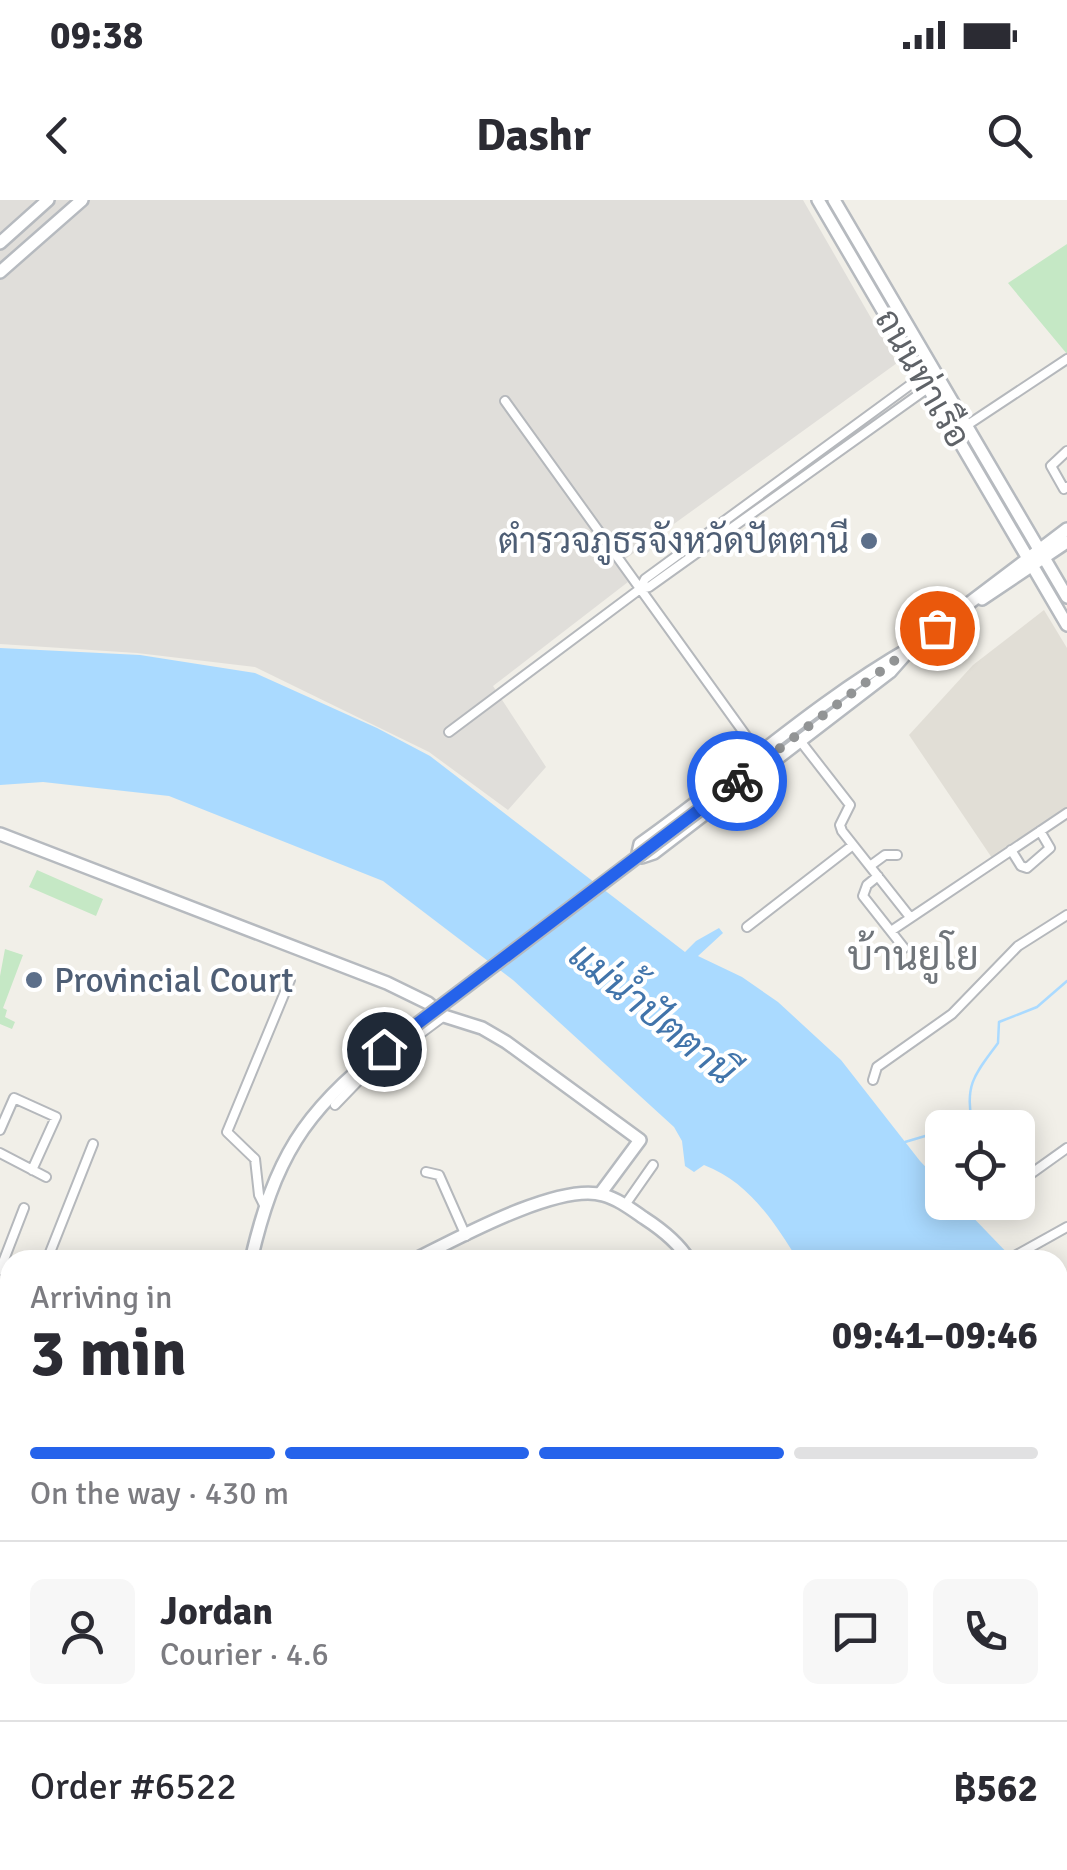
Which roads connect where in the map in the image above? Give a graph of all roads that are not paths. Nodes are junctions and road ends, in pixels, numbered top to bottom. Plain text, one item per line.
1 (48, 200) edge
2 (82, 200) edge
3 (818, 200) edge
4 (834, 200) edge
5 (0, 243) edge
6 (0, 272) edge
7 (1067, 359) edge
8 (930, 378) junction
9 (505, 401) dead end
10 (966, 426) junction
11 (1067, 451) edge
12 (1066, 490) edge
13 (1018, 529) junction
14 (1066, 537) edge
15 (1035, 558) junction
16 (1012, 575) junction
17 (1058, 581) junction
18 (640, 589) junction
19 (1047, 591) junction
20 (1067, 597) edge
21 (1067, 625) edge
22 (912, 646) junction
23 (449, 732) dead end
24 (801, 742) junction
25 (752, 744) dead end
26 (1066, 816) edge
27 (1040, 831) junction
28 (0, 834) edge
29 (853, 845) junction
30 (1011, 850) junction
31 (897, 855) dead end
32 (870, 866) junction
33 (878, 876) junction
34 (1067, 915) edge
35 (910, 917) junction
36 (747, 927) dead end
37 (891, 931) junction
38 (904, 948) dead end
39 (290, 980) dead end
40 (444, 1016) junction
41 (872, 1080) dead end
42 (334, 1105) dead end
43 (0, 1130) edge
44 (93, 1144) dead end
45 (1067, 1148) edge
46 (0, 1154) edge
47 (653, 1165) dead end
48 (32, 1170) junction
49 (1035, 1171) edge
50 (426, 1172) dead end
51 (46, 1177) dead end
52 (600, 1194) junction
53 (625, 1205) junction
54 (264, 1206) junction
55 (24, 1208) dead end
56 (1067, 1226) edge
57 (466, 1236) junction
58 (8, 1250) edge
59 (51, 1250) edge
60 (253, 1250) edge
61 (436, 1250) edge
62 (676, 1250) edge
63 (1024, 1250) edge

1 - 5 street
2 - 6 street
3 - 8 street, ถนนท่าเรือ
4 - 8 street, ถนนท่าเรือ
7 - 10 street
8 - 10 street, ถนนท่าเรือ
8 - 13 street, ถนนท่าเรือ
8 - 18 street
9 - 18 street
10 - 13 street, ถนนท่าเรือ
11 - 12 street
13 - 14 street
13 - 15 street, ถนนท่าเรือ
13 - 16 street
14 - 15 street
14 - 17 street
15 - 16 street
15 - 17 street
15 - 19 street
16 - 19 street
16 - 22 street
17 - 20 street
18 - 23 street
18 - 25 street
19 - 21 street
22 - 24 street
22 - 24 street
22 - 54 street, bridge
24 - 29 street
26 - 27 street
27 - 30 street
27 - 30 street
28 - 40 street
29 - 32 street
29 - 36 street
30 - 35 street
31 - 32 street
32 - 33 street
33 - 35 street
33 - 37 street
34 - 41 street
35 - 37 street
37 - 38 street
39 - 54 street
40 - 42 street
40 - 52 street
43 - 48 street
44 - 59 street
45 - 49 street
46 - 48 street
47 - 53 street
48 - 51 street
50 - 57 street
52 - 53 street
52 - 57 street
53 - 62 street
54 - 60 street
55 - 58 street
56 - 63 street
57 - 61 street

